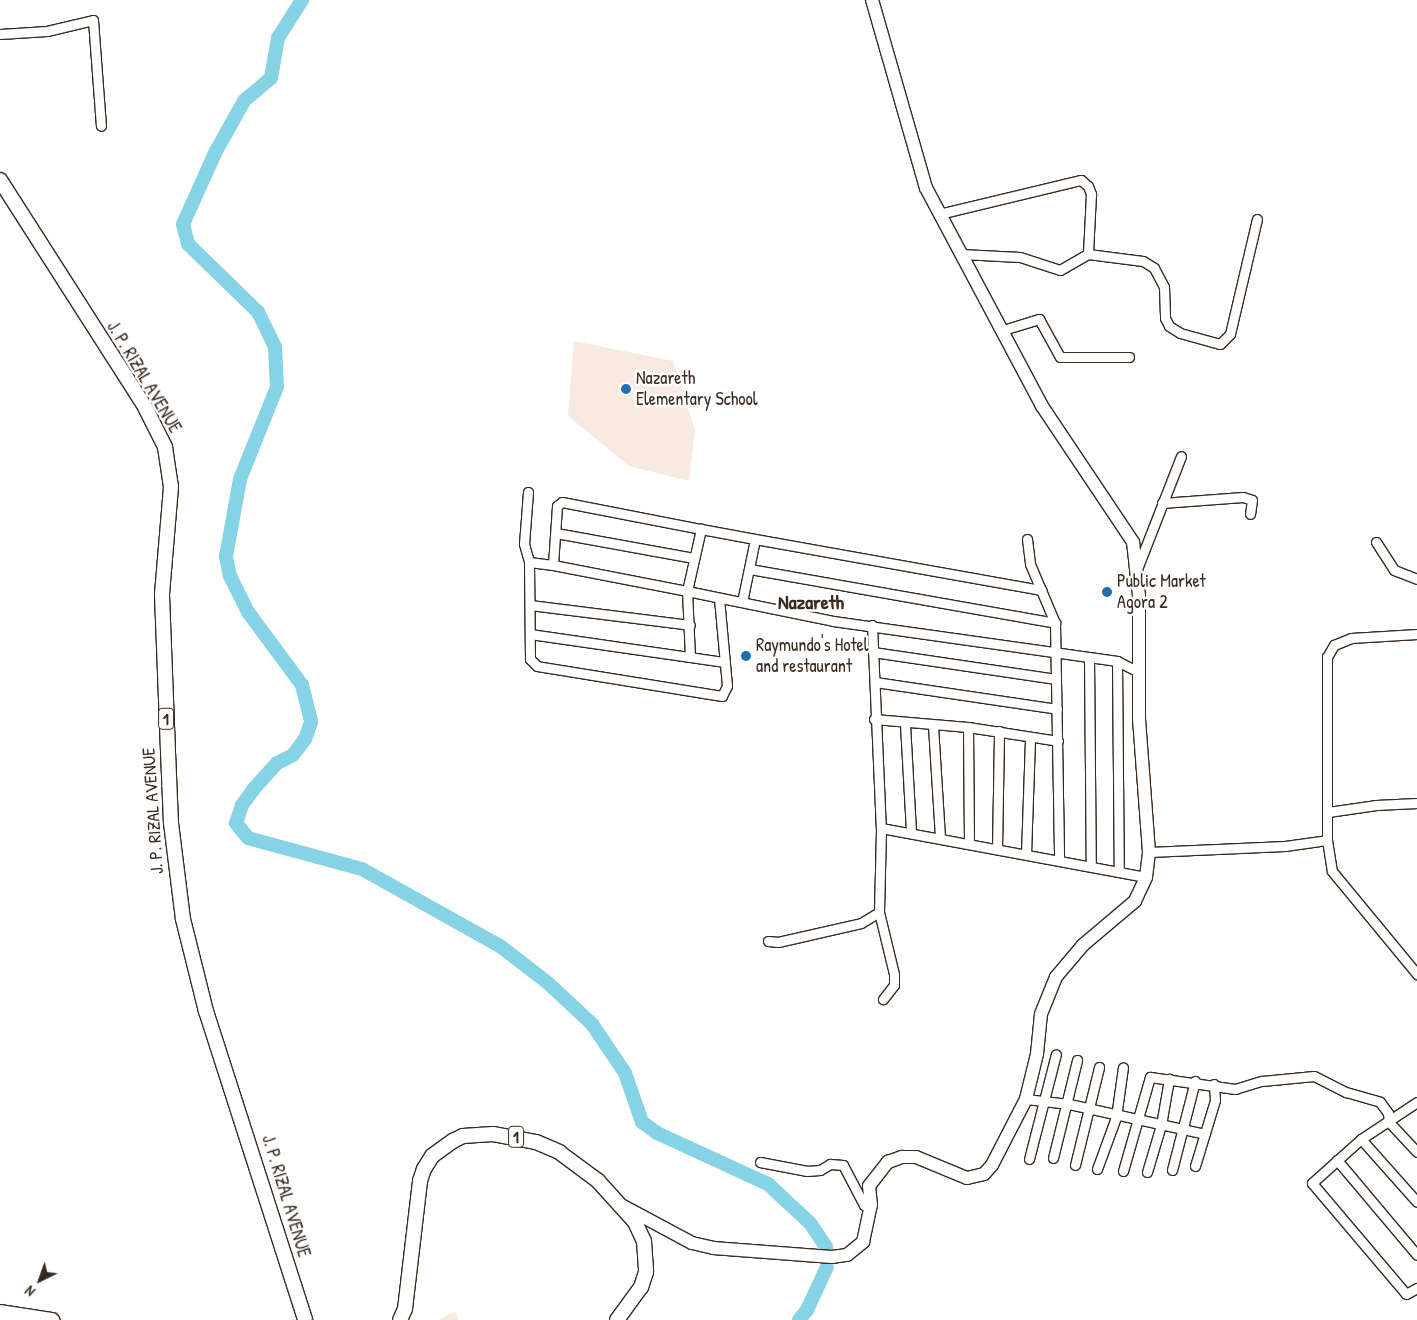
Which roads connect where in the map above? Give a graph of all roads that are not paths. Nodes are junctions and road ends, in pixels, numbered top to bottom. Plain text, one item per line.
1 (872, 0) edge
2 (0, 34) edge
3 (101, 126) dead end
4 (0, 180) edge
5 (940, 214) junction
6 (1257, 219) dead end
7 (961, 254) junction
8 (1088, 254) junction
9 (1003, 330) junction
10 (1129, 357) dead end
11 (1181, 456) dead end
12 (528, 492) dead end
13 (1162, 503) junction
14 (1250, 514) dead end
15 (700, 529) junction
16 (556, 533) junction
17 (756, 539) junction
18 (1027, 539) dead end
19 (1376, 542) dead end
20 (694, 558) junction
21 (528, 562) junction
22 (553, 565) junction
23 (750, 569) junction
24 (1137, 569) junction
25 (1417, 579) edge
26 (1041, 590) junction
27 (687, 591) junction
28 (719, 598) junction
29 (742, 602) junction
30 (530, 605) junction
31 (1055, 623) junction
32 (690, 625) junction
33 (872, 625) junction
34 (530, 634) junction
35 (1417, 634) edge
36 (872, 652) junction
37 (1055, 654) junction
38 (690, 657) junction
39 (1089, 657) junction
40 (1117, 661) junction
41 (725, 662) junction
42 (1139, 672) junction
43 (1056, 679) junction
44 (876, 682) junction
45 (1057, 709) junction
46 (874, 719) junction
47 (905, 724) junction
48 (933, 726) junction
49 (968, 728) junction
50 (999, 732) junction
51 (1030, 738) junction
52 (1058, 741) junction
53 (1417, 803) edge
54 (1328, 812) junction
55 (881, 828) junction
56 (911, 833) junction
57 (940, 838) junction
58 (1327, 840) junction
59 (969, 844) junction
60 (997, 848) junction
61 (1149, 852) junction
62 (1026, 854) junction
63 (1059, 860) junction
64 (1091, 866) junction
65 (1119, 871) junction
66 (1146, 877) junction
67 (879, 912) junction
68 (768, 942) dead end
69 (1417, 974) edge
70 (883, 999) dead end
71 (1056, 1054) dead end
72 (1078, 1060) dead end
73 (1099, 1067) dead end
74 (1123, 1067) dead end
75 (1169, 1079) junction
76 (1195, 1081) junction
77 (1214, 1084) junction
78 (1026, 1099) junction
79 (1044, 1101) junction
80 (1417, 1102) edge
81 (1069, 1104) junction
82 (1092, 1109) junction
83 (1116, 1117) junction
84 (1139, 1118) junction
85 (1389, 1122) junction
86 (1161, 1125) junction
87 (1184, 1129) junction
88 (1205, 1134) junction
89 (1361, 1139) junction
90 (1417, 1152) edge
91 (1053, 1158) dead end
92 (1029, 1159) dead end
93 (1337, 1160) junction
94 (760, 1162) dead end
95 (1075, 1165) dead end
96 (1195, 1166) dead end
97 (1097, 1168) dead end
98 (1172, 1170) dead end
99 (1123, 1172) dead end
100 (1147, 1172) dead end
101 (1417, 1202) edge
102 (871, 1205) junction
103 (623, 1206) junction
104 (1417, 1255) edge
105 (1417, 1288) edge
106 (0, 1312) edge
107 (51, 1320) edge
108 (305, 1320) edge
109 (400, 1320) edge
110 (617, 1320) edge

1 - 5 main road
2 - 3 street
4 - 108 main road, J. P. RIZAL AVENUE / 1
5 - 7 main road
5 - 8 street
6 - 8 street
7 - 8 street
7 - 9 main road
9 - 10 street
9 - 24 main road
11 - 13 street
12 - 21 street
13 - 14 street
13 - 24 street
15 - 16 street
15 - 17 street
15 - 20 street
16 - 20 street
16 - 22 street
17 - 23 street
17 - 26 street
18 - 26 street
19 - 25 street
20 - 27 street
21 - 22 street
21 - 30 street
22 - 27 street
23 - 29 street
23 - 31 street
24 - 42 main road
26 - 31 street
27 - 28 street
27 - 32 street
28 - 29 street
28 - 41 street
29 - 33 street
30 - 32 street
30 - 34 street
31 - 37 street
32 - 38 street
33 - 36 street
33 - 37 street
34 - 38 street
34 - 41 street
35 - 54 street
36 - 43 street
36 - 44 street
37 - 39 street
37 - 43 street
38 - 41 street
39 - 40 street
39 - 64 street
40 - 42 street
40 - 65 street
42 - 61 main road
43 - 45 street
44 - 45 street
44 - 46 street
45 - 52 street
46 - 47 street
46 - 55 street
47 - 48 street
47 - 56 street
48 - 49 street
48 - 57 street
49 - 50 street
49 - 59 street
50 - 51 street
50 - 60 street
51 - 52 street
51 - 62 street
52 - 63 street
53 - 54 street
54 - 58 street
55 - 56 street
55 - 67 street
56 - 57 street
57 - 59 street
58 - 61 street
58 - 69 street
59 - 60 street
60 - 62 street
61 - 66 main road
62 - 63 street
63 - 64 street
64 - 65 street
65 - 66 street
66 - 78 main road
67 - 68 street
67 - 70 street
71 - 79 street
72 - 81 street
73 - 82 street
74 - 83 street
75 - 76 street
75 - 84 street
75 - 86 street
76 - 77 street
76 - 87 street
77 - 85 street
77 - 88 street
78 - 79 street
78 - 102 main road
79 - 81 street
79 - 92 street
80 - 85 street
81 - 82 street
81 - 91 street
82 - 83 street
82 - 95 street
83 - 84 street
83 - 97 street
84 - 86 street
84 - 99 street
85 - 89 street
85 - 90 street
86 - 87 street
86 - 100 street
87 - 88 street
87 - 98 street
88 - 96 street
89 - 93 street
89 - 101 street
93 - 104 street
93 - 105 street
94 - 102 street
102 - 103 main road
103 - 109 main road, 1
103 - 110 main road, 1
106 - 107 highway

